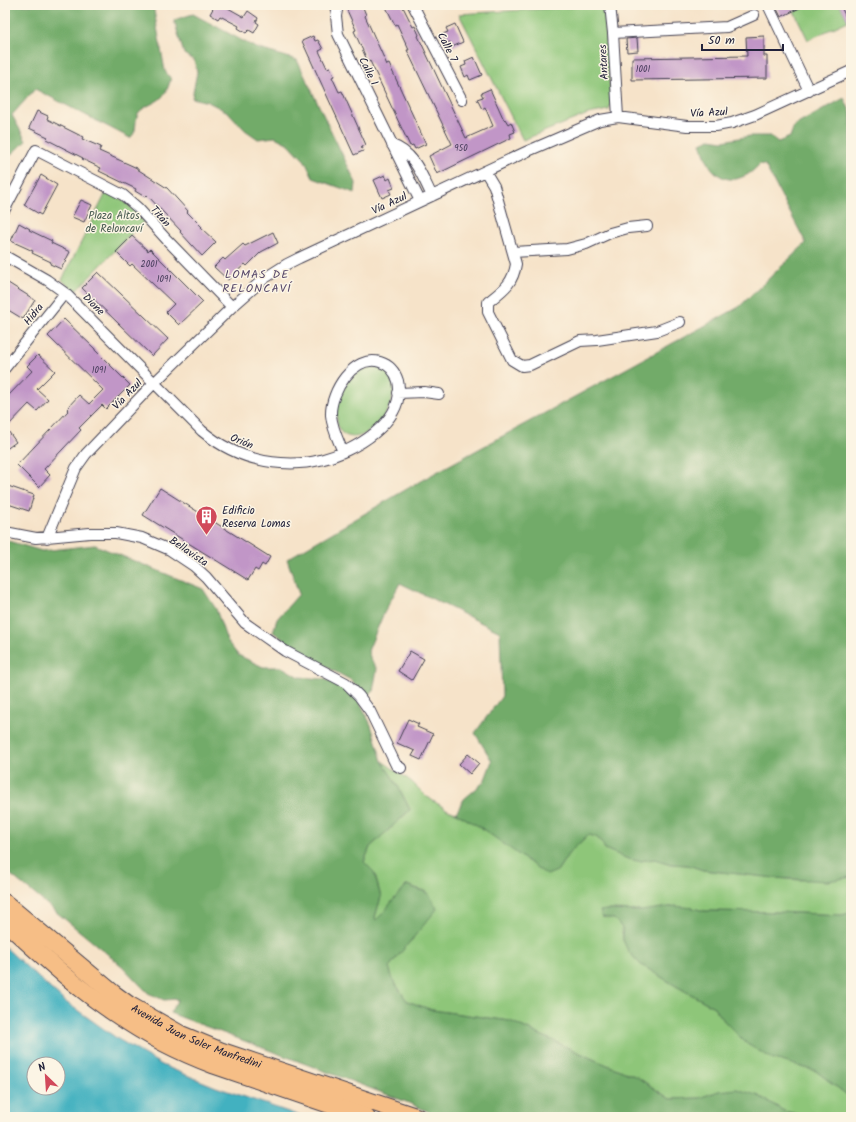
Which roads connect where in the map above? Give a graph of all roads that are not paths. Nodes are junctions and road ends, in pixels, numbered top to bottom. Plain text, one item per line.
1 (338, 5) edge
2 (413, 5) edge
3 (610, 5) edge
4 (768, 5) edge
5 (754, 15) dead end
6 (613, 33) junction
7 (851, 71) edge
8 (809, 91) junction
9 (462, 100) dead end
10 (618, 118) junction
11 (392, 145) junction
12 (485, 171) junction
13 (432, 196) junction
14 (420, 201) junction
15 (5, 209) edge
16 (647, 226) dead end
17 (514, 252) junction
18 (5, 256) edge
19 (65, 293) junction
20 (232, 307) junction
21 (680, 322) dead end
22 (5, 368) edge
23 (154, 383) junction
24 (398, 393) junction
25 (439, 394) dead end
26 (343, 452) junction
27 (5, 532) edge
28 (47, 538) junction
29 (402, 768) dead end
30 (5, 903) edge
31 (5, 922) edge
32 (366, 1117) edge
33 (417, 1117) edge

1 - 11 street, Calle 1
2 - 9 street, Calle 7
3 - 6 street, Antares
4 - 8 street
5 - 6 street
6 - 10 street, Antares
7 - 8 street, Vía Azul
8 - 10 street, Vía Azul
10 - 12 street, Vía Azul
11 - 13 street
11 - 14 street, Calle 1
12 - 13 street, Vía Azul
12 - 17 street
13 - 14 street, Vía Azul
14 - 20 street, Vía Azul
15 - 20 street, Titán
16 - 17 street
17 - 21 street
18 - 19 street, Dione
19 - 22 street, Hidra
19 - 23 street, Dione
20 - 23 street, Vía Azul
23 - 26 street, Orión
23 - 28 street, Vía Azul
24 - 25 street
24 - 26 street, Orión
24 - 26 street, Orión
27 - 28 street, Bellavista
28 - 29 street, Bellavista
30 - 33 highway, Avenida Juan Soler Manfredini
31 - 32 highway, Avenida Juan Soler Manfredini

